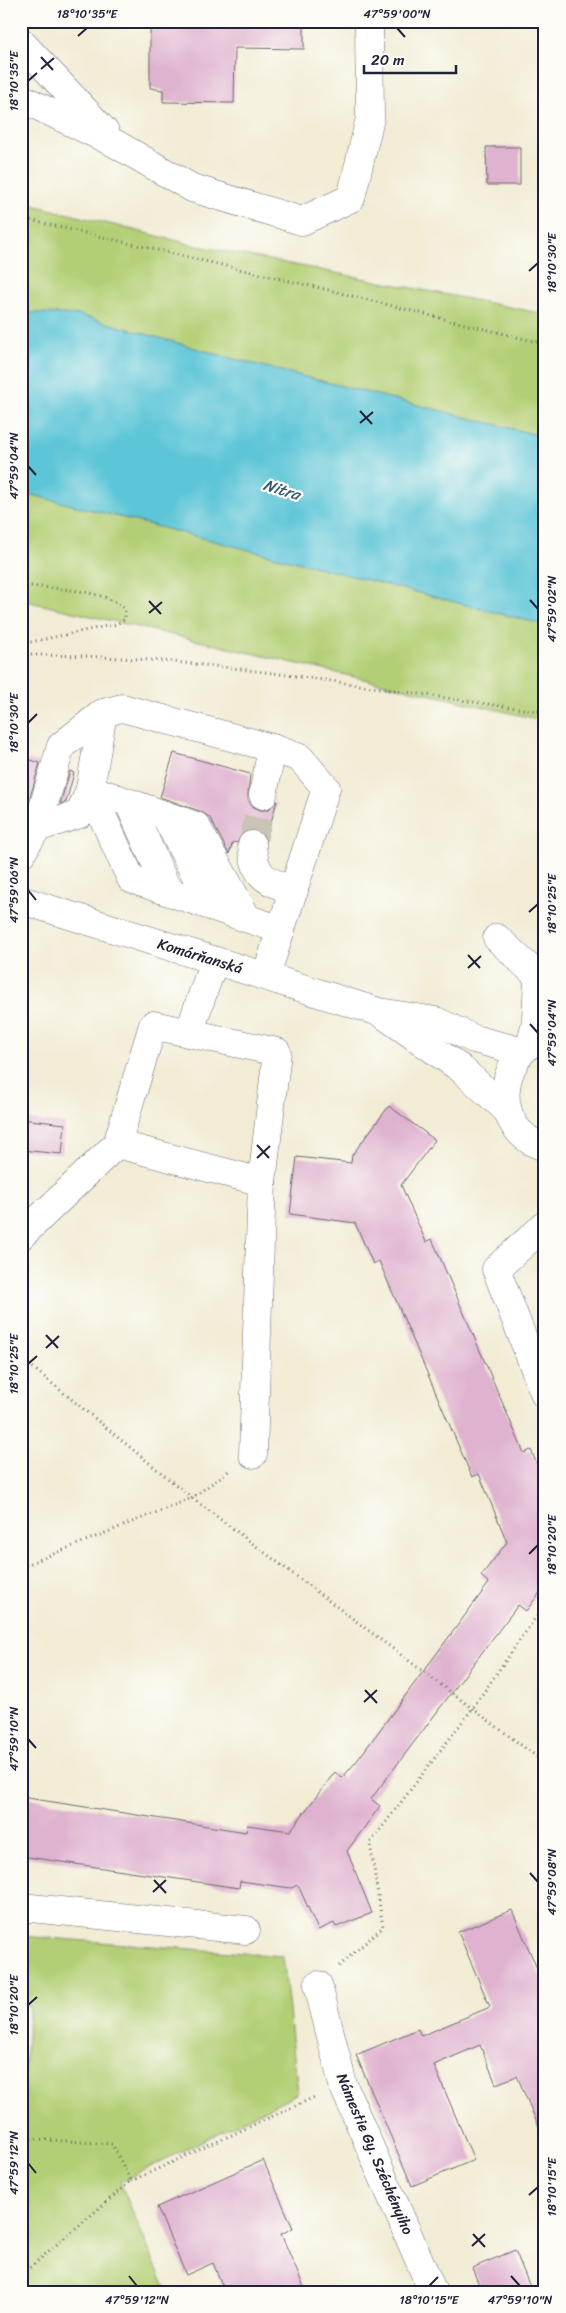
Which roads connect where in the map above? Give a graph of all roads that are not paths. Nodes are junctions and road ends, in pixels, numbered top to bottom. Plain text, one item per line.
1 (369, 21) edge
2 (21, 42) edge
3 (21, 98) edge
4 (116, 144) junction
5 (103, 713) junction
6 (272, 748) junction
7 (90, 790) junction
8 (263, 794) tunnel mouth
9 (129, 803) junction
10 (165, 815) junction
11 (37, 828) junction
12 (252, 845) tunnel mouth
13 (21, 854) edge
14 (168, 891) junction
15 (294, 891) junction
16 (21, 900) edge
17 (211, 906) junction
18 (247, 918) junction
19 (281, 930) junction
20 (497, 938) dead end
21 (214, 961) junction
22 (266, 976) junction
23 (542, 981) edge
24 (379, 1012) junction
25 (189, 1033) junction
26 (532, 1042) edge
27 (508, 1111) junction
28 (117, 1144) junction
29 (545, 1147) edge
30 (262, 1182) junction
31 (545, 1225) edge
32 (21, 1236) edge
33 (545, 1395) edge
34 (253, 1454) road end
35 (21, 1907) edge
36 (246, 1930) dead end
37 (318, 1985) road end
38 (434, 2292) edge

1 - 4 street
2 - 4 street
3 - 4 street
5 - 6 street
5 - 7 street
5 - 11 street
6 - 8 street
6 - 15 street
7 - 9 street
7 - 11 street
7 - 14 street
9 - 10 street
9 - 14 street
10 - 17 street
10 - 18 street
11 - 13 street
12 - 15 street
14 - 17 street
15 - 19 street
16 - 21 street, Komárňanská
17 - 18 street
18 - 19 street
19 - 22 street
20 - 23 street
21 - 22 street, Komárňanská
21 - 25 street
22 - 24 street, Komárňanská
23 - 26 street
24 - 26 street, Komárňanská
24 - 27 street, Komárňanská
25 - 28 street
25 - 30 street
26 - 27 street, Komárňanská
27 - 29 street, Komárňanská
28 - 30 street
28 - 32 street
30 - 34 street
31 - 33 street
35 - 36 street
37 - 38 street, Námestie Gy. Széchényiho

